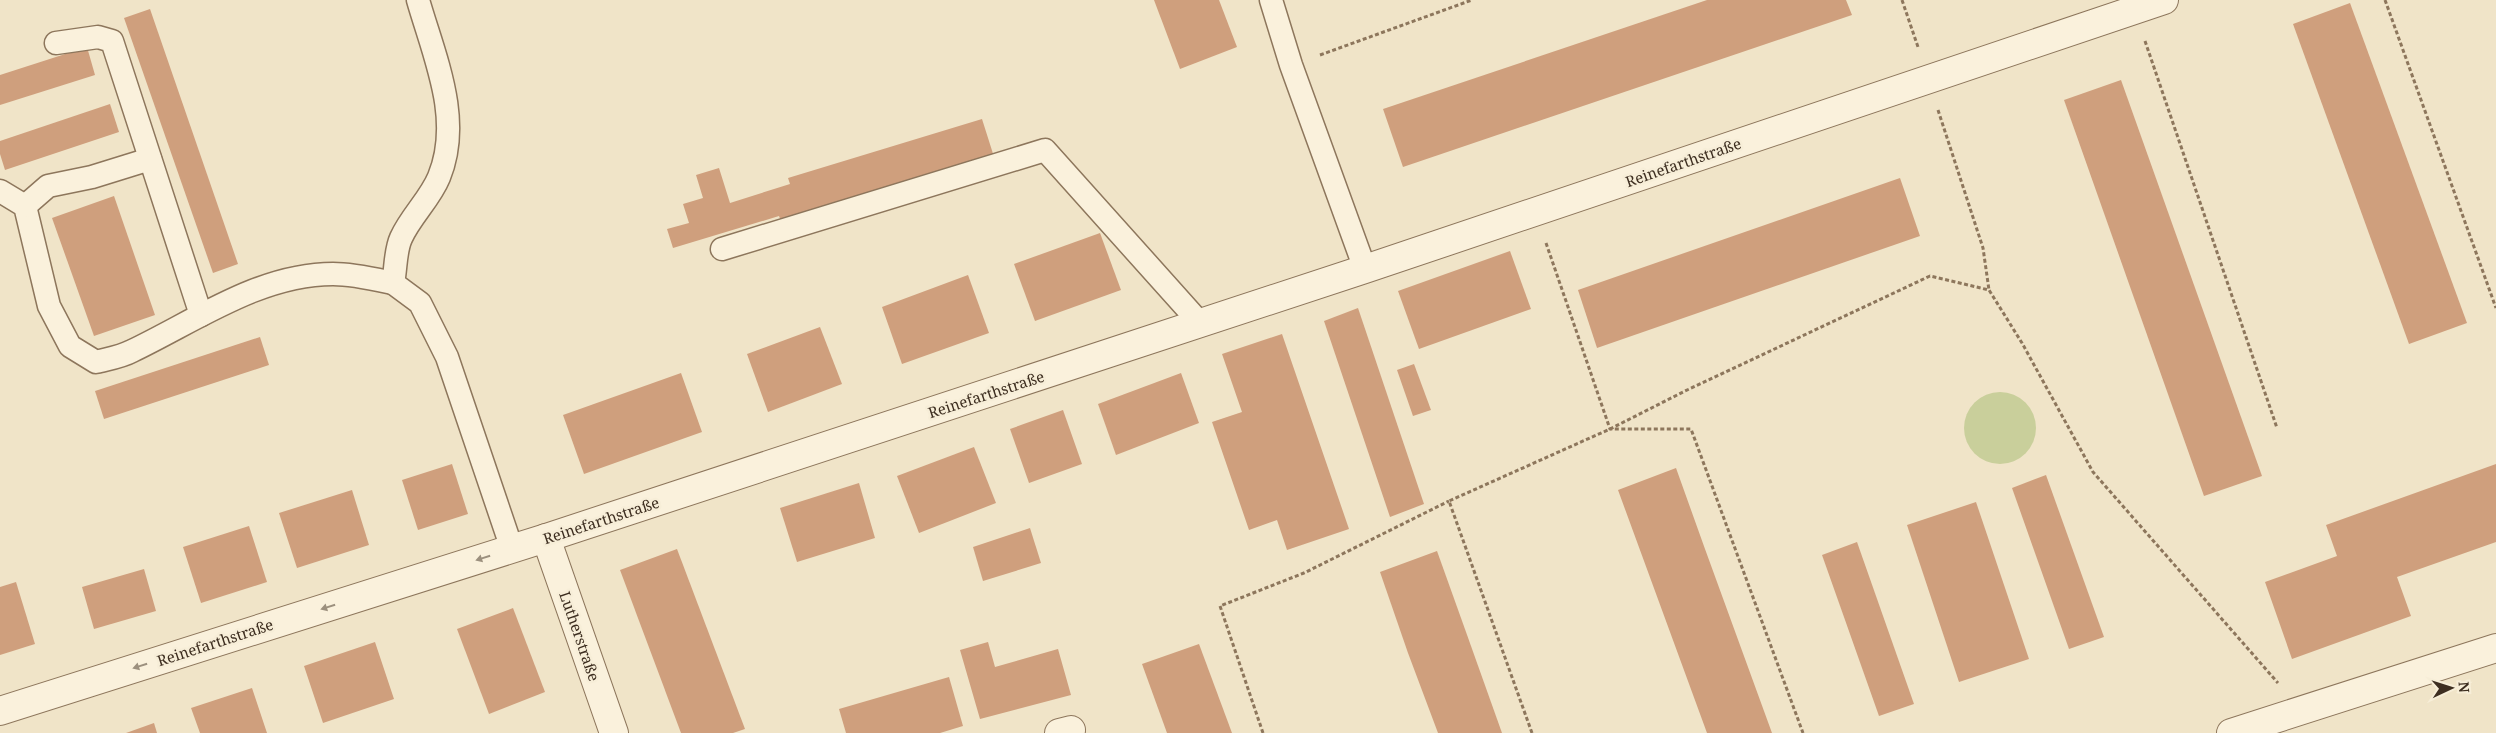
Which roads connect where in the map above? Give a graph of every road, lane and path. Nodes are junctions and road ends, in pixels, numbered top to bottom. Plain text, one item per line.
1 (418, 0) edge
2 (1271, 0) edge
3 (1472, 0) edge
4 (1902, 0) edge
5 (2164, 0) edge
6 (2385, 0) edge
7 (1464, 1) edge
8 (2134, 10) junction
9 (56, 43) dead end
10 (1291, 65) junction
11 (1928, 80) junction
12 (150, 159) junction
13 (0, 191) edge
14 (25, 206) junction
15 (1535, 212) junction
16 (722, 249) dead end
17 (1365, 269) junction
18 (393, 283) junction
19 (1989, 290) junction
20 (2496, 308) edge
21 (201, 315) junction
22 (1200, 323) junction
23 (2277, 428) dead end
24 (1610, 429) junction
25 (1449, 501) junction
26 (546, 538) junction
27 (512, 549) junction
28 (2496, 648) edge
29 (2302, 709) junction
30 (0, 711) edge
31 (614, 733) edge
32 (1264, 733) edge
33 (1532, 733) edge
34 (1803, 733) edge
35 (2231, 733) edge

1 - 18 lane
2 - 10 lane
3 - 7 path
4 - 11 path
5 - 8 street, Reinefarthstraße
6 - 20 path
7 - 10 path
8 - 11 street, Reinefarthstraße
8 - 23 path
9 - 12 lane
10 - 17 lane
11 - 15 street, Reinefarthstraße
11 - 19 path
12 - 14 lane
12 - 21 lane
13 - 14 lane
14 - 21 lane
15 - 17 street, Reinefarthstraße
15 - 24 path
16 - 22 lane
17 - 22 street, Reinefarthstraße
18 - 21 lane
18 - 27 lane
19 - 24 path
19 - 29 path
22 - 26 street, Reinefarthstraße
24 - 25 path
24 - 34 path
25 - 32 path
25 - 33 path
26 - 27 street, Reinefarthstraße
26 - 31 street, Lutherstraße
27 -> 30 street, Reinefarthstraße
28 - 29 street
29 - 35 street

